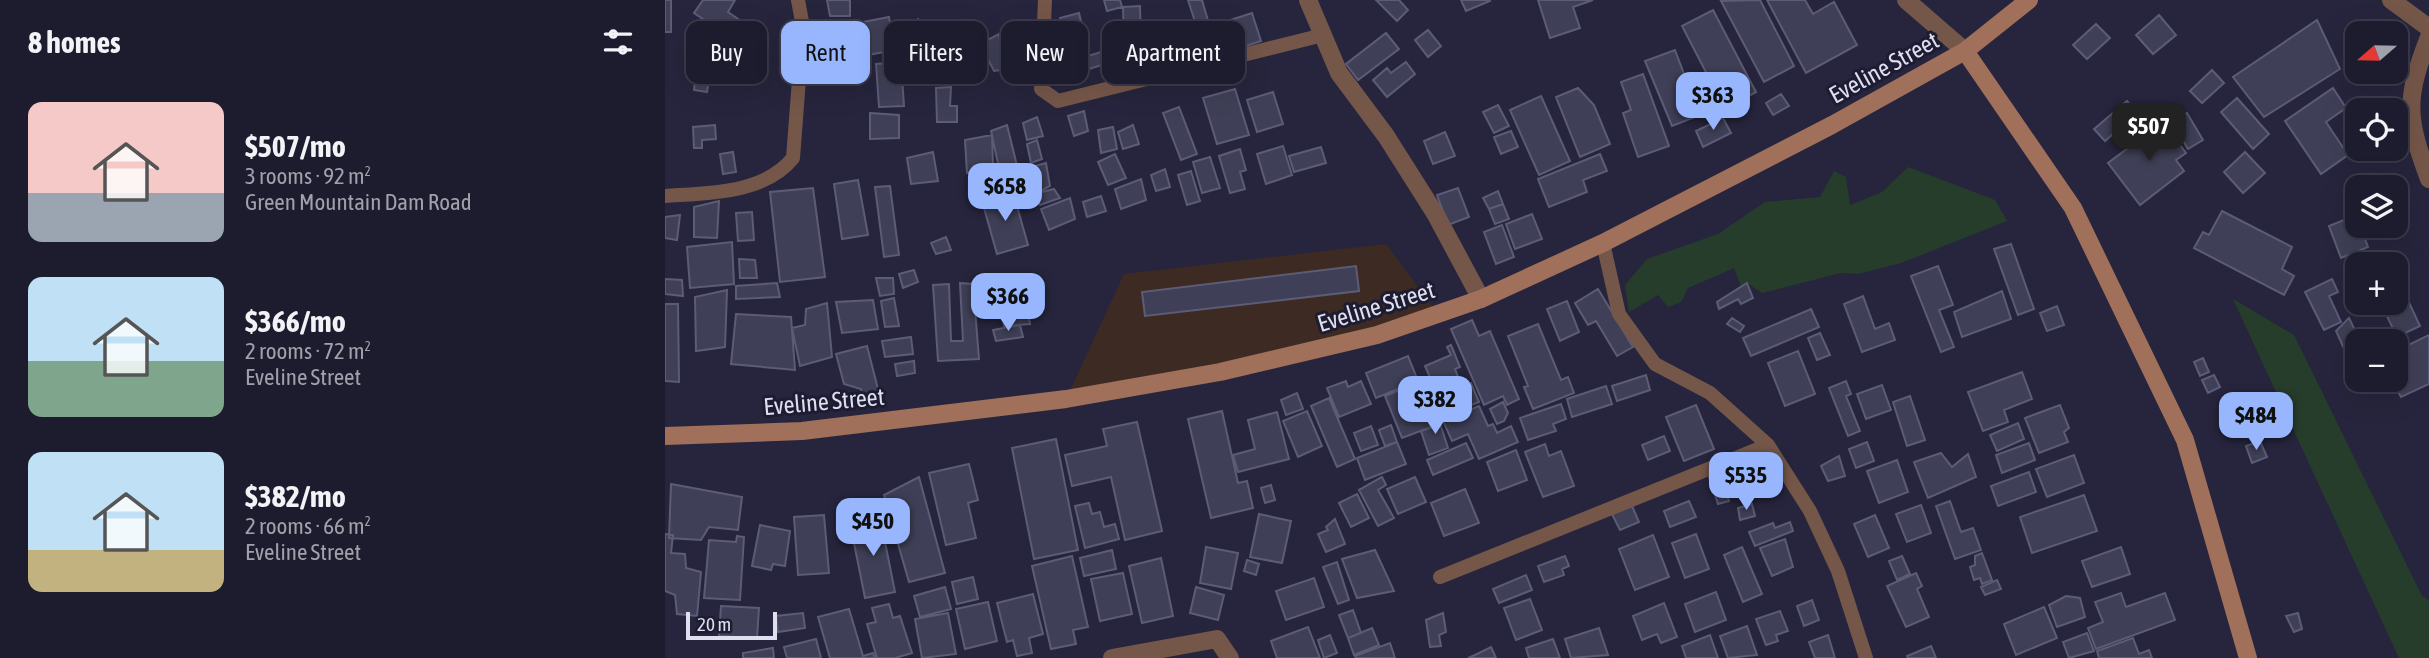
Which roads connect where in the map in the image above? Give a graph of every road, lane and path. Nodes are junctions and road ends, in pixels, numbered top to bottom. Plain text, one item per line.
1 (798, 0) edge
2 (1045, 0) edge
3 (1308, 0) edge
4 (1906, 0) edge
5 (2029, 0) edge
6 (2391, 0) edge
7 (2429, 28) edge
8 (1323, 35) junction
9 (2429, 37) edge
10 (1965, 51) junction
11 (2429, 179) edge
12 (665, 196) edge
13 (1602, 243) junction
14 (1481, 299) junction
15 (665, 436) edge
16 (1768, 445) junction
17 (1440, 577) dead end
18 (1112, 658) edge
19 (1230, 658) edge
20 (1866, 658) edge
21 (2248, 658) edge

1 - 12 lane
2 - 8 lane
3 - 8 street
4 - 10 street
5 - 10 street, Eveline Street
6 - 7 street
8 - 14 street
9 - 11 street
10 - 13 street, Eveline Street
10 - 21 street
13 - 14 street, Eveline Street
13 - 16 lane
14 - 15 street, Eveline Street
16 - 17 lane
16 - 20 lane
18 - 19 street

